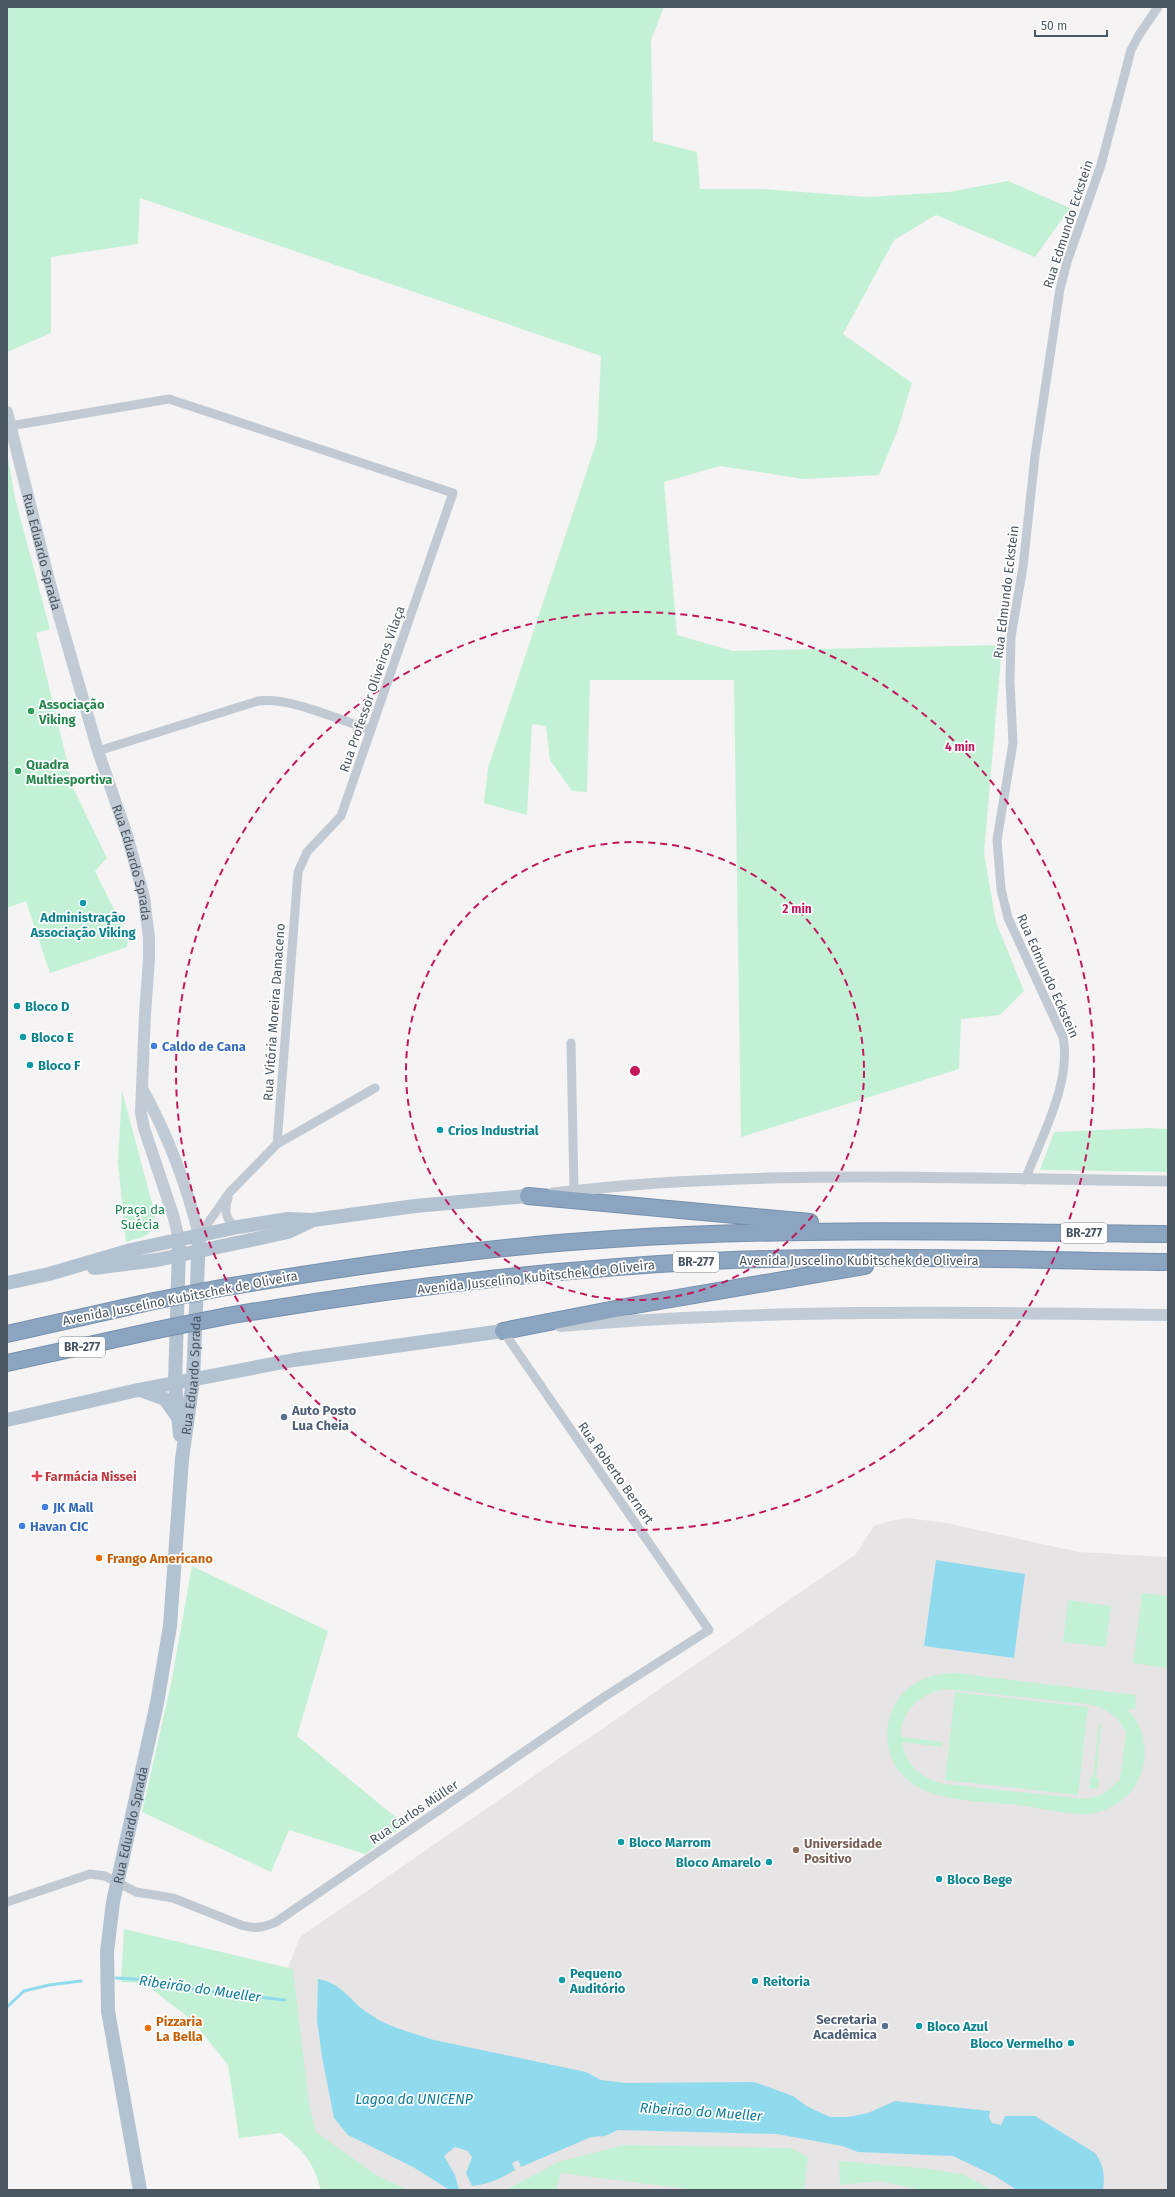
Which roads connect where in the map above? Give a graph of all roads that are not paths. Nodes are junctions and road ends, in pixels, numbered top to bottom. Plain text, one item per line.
1 (1158, 7) edge
2 (7, 412) edge
3 (10, 426) junction
4 (371, 730) junction
5 (98, 751) junction
6 (296, 882) joint
7 (571, 1043) dead end
8 (142, 1087) junction
9 (375, 1088) dead end
10 (277, 1144) junction
11 (1025, 1180) junction
12 (1168, 1181) edge
13 (574, 1191) junction
14 (229, 1193) junction
15 (528, 1196) junction
16 (313, 1220) junction
17 (238, 1227) junction
18 (999, 1232) junction
19 (1168, 1234) edge
20 (199, 1236) junction
21 (179, 1240) junction
22 (200, 1251) junction
23 (180, 1255) junction
24 (910, 1259) junction
25 (1168, 1262) edge
26 (49, 1274) junction
27 (7, 1283) edge
28 (1168, 1315) edge
29 (503, 1331) junction
30 (7, 1334) edge
31 (7, 1363) edge
32 (193, 1380) junction
33 (175, 1383) junction
34 (138, 1390) junction
35 (178, 1417) junction
36 (7, 1420) edge
37 (182, 1459) junction
38 (709, 1630) joint
39 (117, 1882) junction
40 (7, 1902) edge
41 (140, 2190) edge

1 - 11 street, Rua Edmundo Eckstein
2 - 3 main road, Rua Eduardo Sprada
3 - 4 street, Rua Professor Oliveiros Vilaça
3 - 5 main road, Rua Eduardo Sprada
4 - 5 street
4 - 6 street, Rua Professor Oliveiros Vilaça
5 - 8 main road, Rua Eduardo Sprada
6 - 10 street, Rua Vitória Moreira Damaceno
7 - 13 street
8 - 20 main road, Rua Eduardo Sprada
8 - 21 main road, Rua Eduardo Sprada
9 - 10 street
10 - 14 street
11 - 12 street
11 - 13 street
13 - 15 street
14 - 17 street
14 - 20 street
15 - 16 main road
15 - 18 highway
16 - 17 main road
16 - 22 main road
17 - 20 main road
18 - 19 highway, Avenida Juscelino Kubitschek de Oliveira / BR-277
18 - 30 highway, Avenida Juscelino Kubitschek de Oliveira / BR-277, bridge
20 - 21 main road
20 - 22 main road, Rua Eduardo Sprada
21 - 23 main road, Rua Eduardo Sprada
21 - 26 main road
22 - 23 main road
22 - 32 main road, Rua Eduardo Sprada
23 - 26 main road
23 - 33 main road, Rua Eduardo Sprada
24 - 25 highway, Avenida Juscelino Kubitschek de Oliveira / BR-277
24 - 29 highway
24 - 31 highway, Avenida Juscelino Kubitschek de Oliveira / BR-277, bridge
26 - 27 main road
28 - 29 main road
29 - 32 main road
29 - 38 street, Rua Roberto Bernert
32 - 33 main road
32 - 37 main road, Rua Eduardo Sprada
33 - 34 main road
33 - 35 main road, Rua Eduardo Sprada
34 - 35 main road
34 - 36 main road
35 - 37 main road, Rua Eduardo Sprada
37 - 39 main road, Rua Eduardo Sprada
38 - 39 street, Rua Carlos Müller
39 - 40 street, Rua Carlos Müller
39 - 41 main road, Rua Eduardo Sprada

